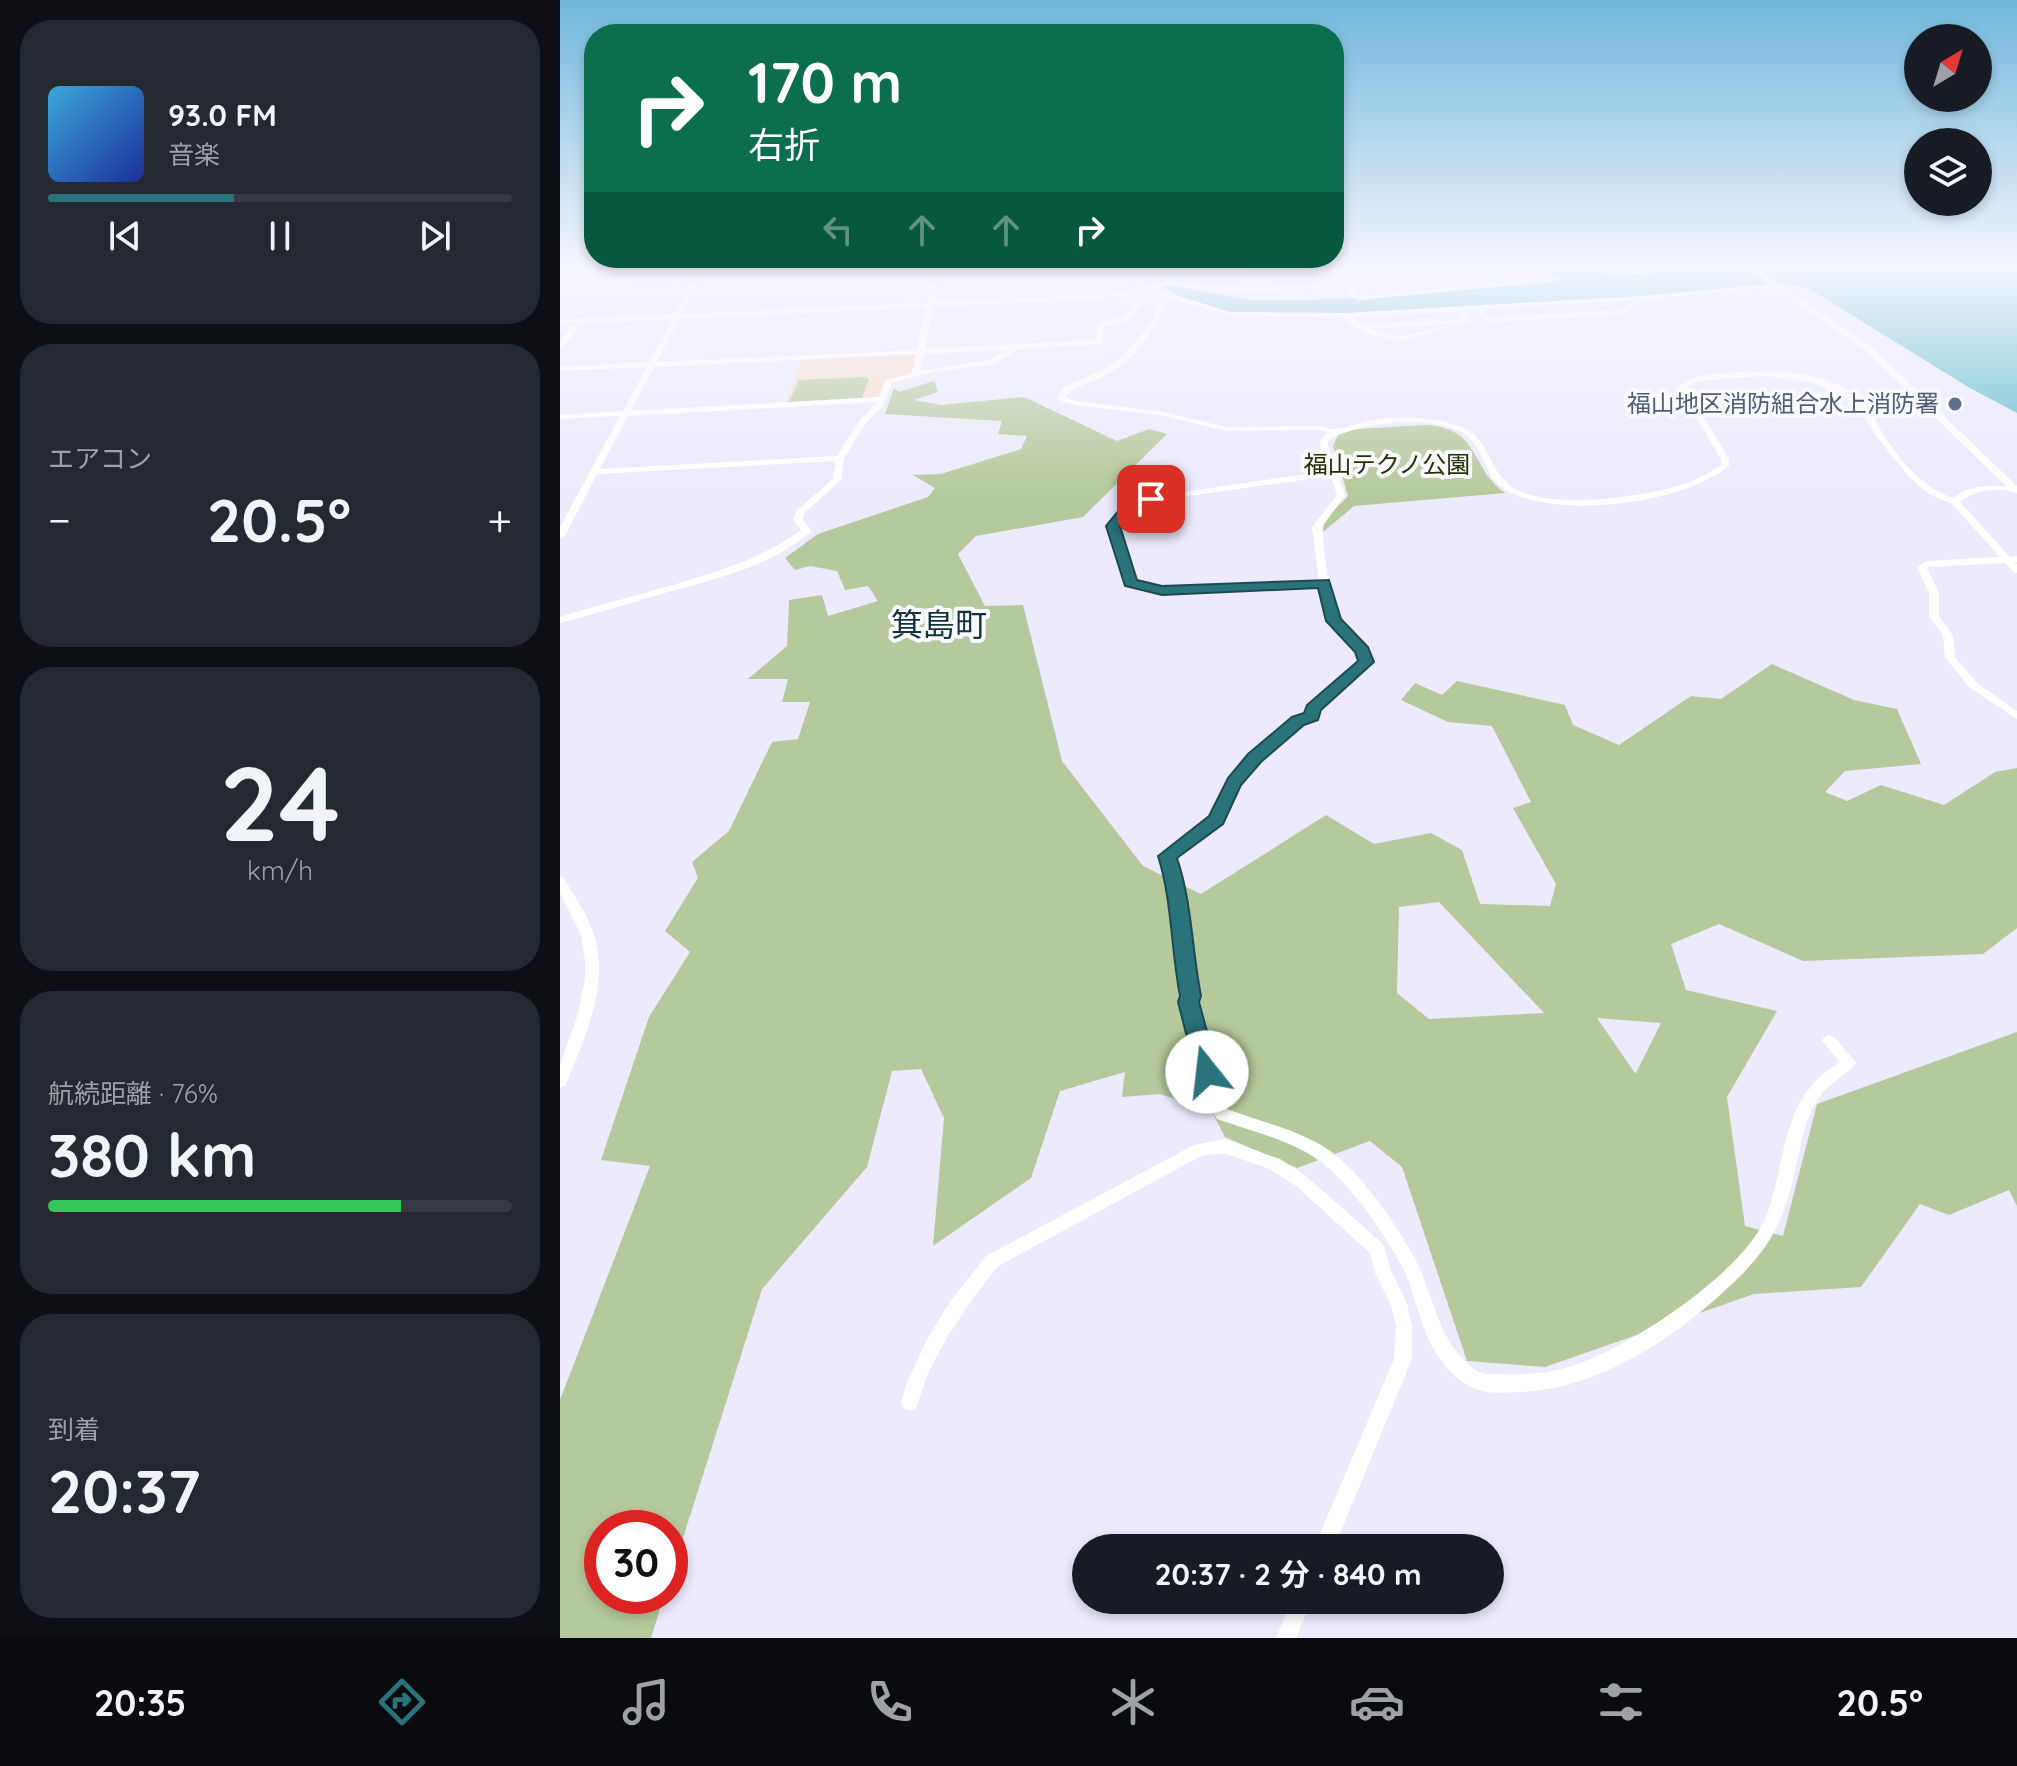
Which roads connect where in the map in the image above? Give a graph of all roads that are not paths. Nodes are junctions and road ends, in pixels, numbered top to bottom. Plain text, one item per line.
1 (665, 341) edge
2 (923, 341) edge
3 (1098, 341) edge
4 (1139, 341) edge
5 (1858, 341) edge
6 (1017, 347) junction
7 (921, 351) junction
8 (653, 364) junction
9 (560, 369) edge
10 (916, 374) junction
11 (880, 399) junction
12 (625, 414) junction
13 (560, 417) edge
14 (1333, 432) junction
15 (840, 458) junction
16 (1320, 471) junction
17 (593, 472) junction
18 (2015, 490) edge
19 (1955, 502) junction
20 (560, 536) edge
21 (2012, 559) edge
22 (2017, 570) edge
23 (1324, 583) junction
24 (596, 608) junction
25 (560, 610) edge
26 (560, 620) edge
27 (2017, 716) edge
28 (560, 881) edge
29 (1829, 1041) dead end
30 (560, 1082) edge
31 (1395, 1240) junction
32 (1377, 1249) junction
33 (910, 1402) dead end
34 (1330, 1534) edge
35 (1296, 1614) edge
36 (1286, 1638) edge

1 - 8 street
2 - 7 street
3 - 6 street
4 - 14 street
5 - 18 street
6 - 7 street
6 - 10 street
7 - 8 street
7 - 10 street
8 - 9 street
8 - 12 street
10 - 11 street
11 - 12 street
11 - 15 street
12 - 13 street
12 - 17 street
14 - 16 street
14 - 19 street
15 - 17 street
15 - 24 street
16 - 23 street
16 - 23 street
17 - 20 street
18 - 19 street
19 - 21 street
21 - 22 street
21 - 27 street
23 - 31 street
24 - 25 street
24 - 26 street
28 - 30 street
29 - 31 street
31 - 32 street
32 - 33 street
32 - 34 street
35 - 36 street

